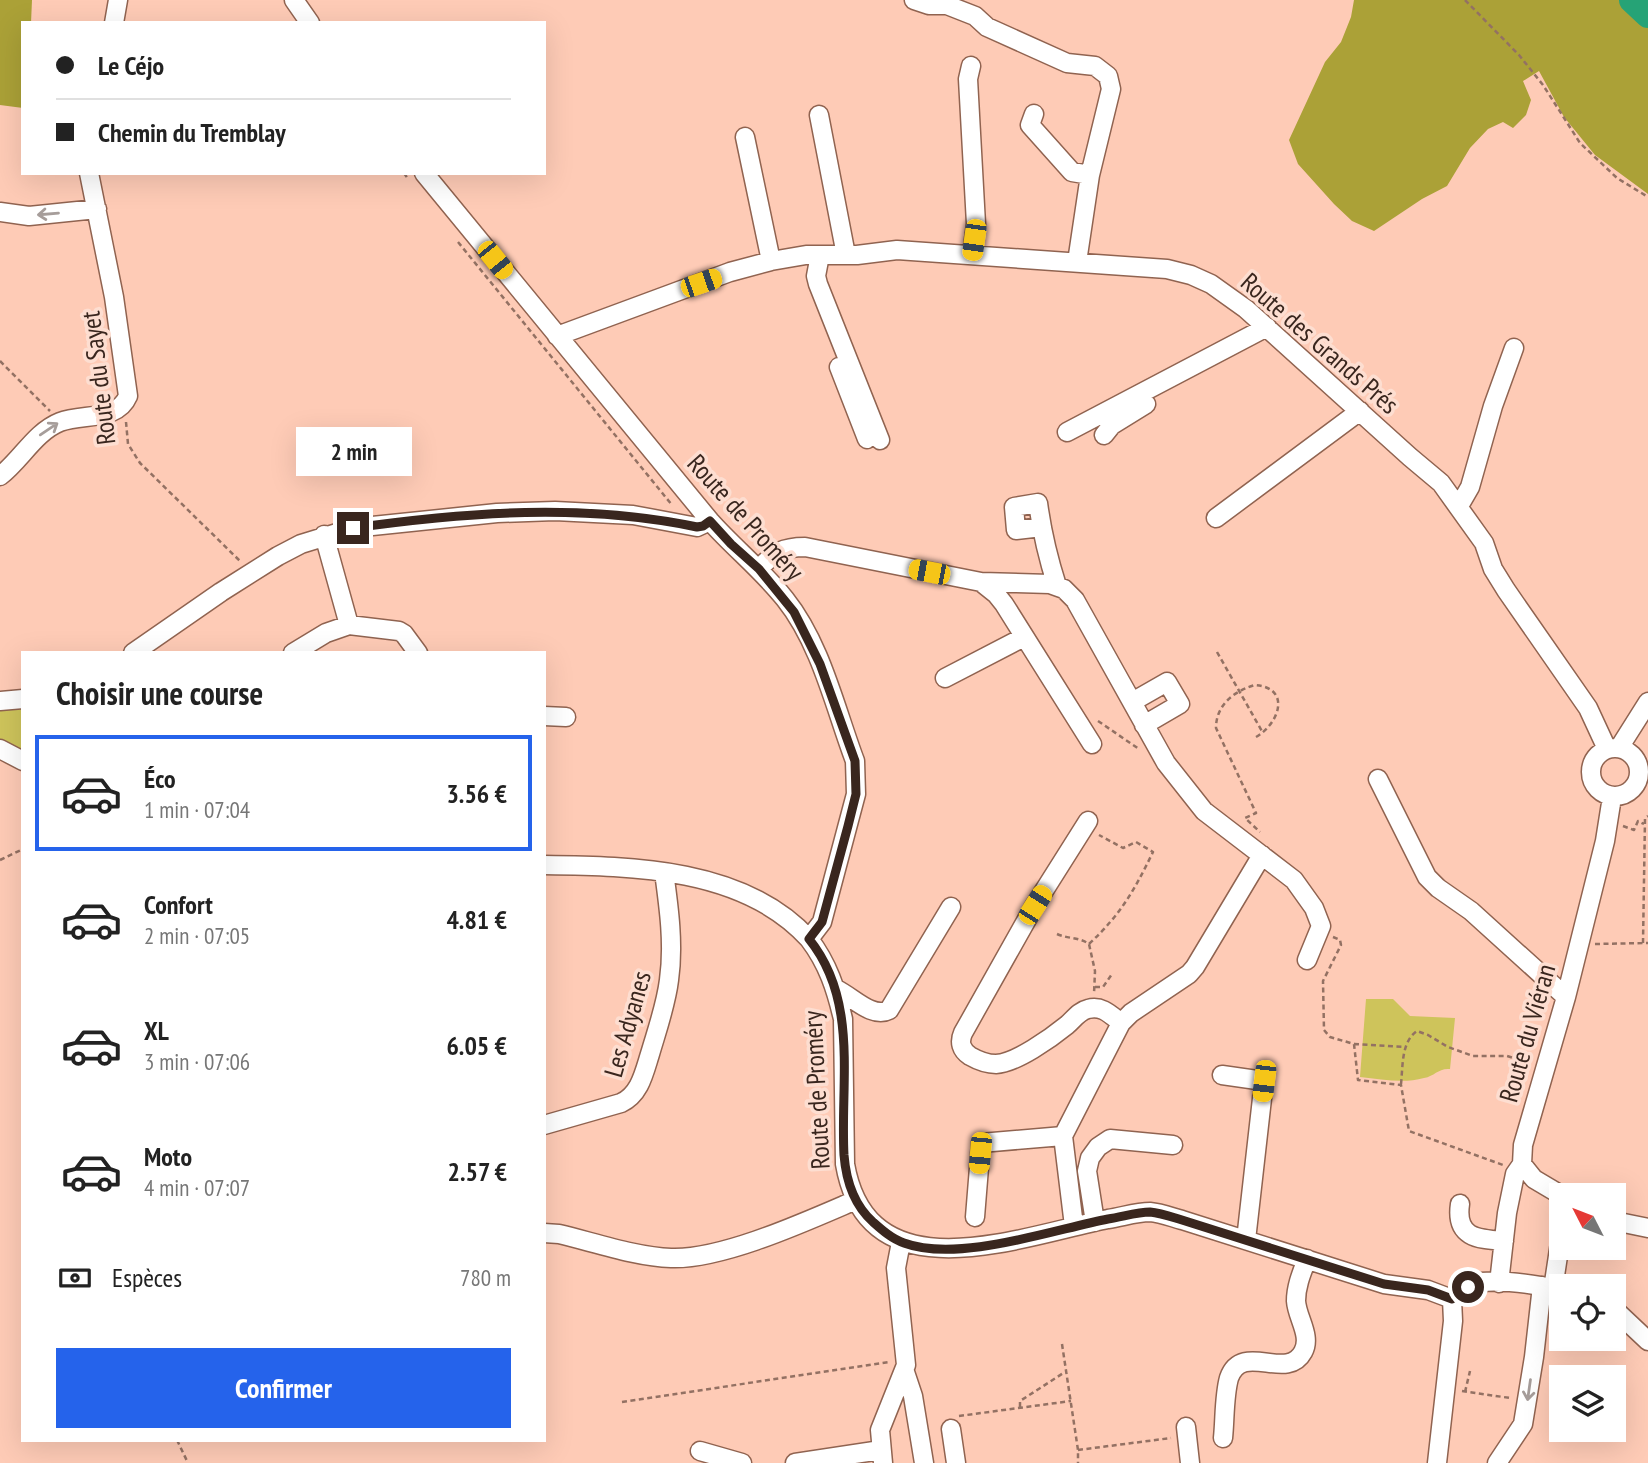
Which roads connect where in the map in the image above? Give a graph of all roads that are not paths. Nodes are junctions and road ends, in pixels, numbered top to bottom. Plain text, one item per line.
1 (118, 0) edge
2 (294, 0) edge
3 (914, 0) edge
4 (948, 3) edge
5 (978, 8) edge
6 (114, 21) edge
7 (309, 21) edge
8 (971, 66) dead end
9 (1034, 114) dead end
10 (819, 116) dead end
11 (745, 137) dead end
12 (89, 175) edge
13 (1090, 175) junction
14 (417, 178) edge
15 (97, 209) junction
16 (0, 212) edge
17 (813, 255) junction
18 (846, 255) junction
19 (972, 255) junction
20 (771, 261) junction
21 (1077, 262) junction
22 (1271, 331) junction
23 (557, 336) junction
24 (1514, 348) dead end
25 (1360, 411) junction
26 (1067, 432) dead end
27 (1104, 435) dead end
28 (873, 439) dead end
29 (0, 476) edge
30 (1459, 506) junction
31 (1216, 519) dead end
32 (710, 521) junction
33 (1042, 527) dead end
34 (324, 535) junction
35 (759, 569) junction
36 (981, 582) junction
37 (1057, 586) junction
38 (349, 625) junction
39 (1024, 637) junction
40 (136, 651) edge
41 (296, 651) edge
42 (417, 651) edge
43 (945, 678) dead end
44 (21, 699) edge
45 (0, 701) edge
46 (1132, 702) junction
47 (1648, 702) edge
48 (546, 716) edge
49 (566, 717) dead end
50 (1144, 725) junction
51 (1092, 744) dead end
52 (0, 749) edge
53 (1613, 749) junction
54 (21, 760) edge
55 (1378, 779) dead end
56 (1633, 788) junction
57 (1612, 797) junction
58 (1648, 801) edge
59 (1086, 824) road end
60 (1256, 851) junction
61 (546, 865) edge
62 (1408, 870) dead end
63 (664, 873) junction
64 (1432, 882) junction
65 (951, 907) dead end
66 (809, 939) junction
67 (1307, 960) dead end
68 (836, 989) junction
69 (1566, 997) junction
70 (1121, 1023) junction
71 (1222, 1075) dead end
72 (546, 1124) edge
73 (1063, 1136) junction
74 (1173, 1146) dead end
75 (1522, 1164) junction
76 (1549, 1188) edge
77 (856, 1200) junction
78 (1460, 1204) dead end
79 (975, 1217) dead end
80 (1095, 1222) junction
81 (1626, 1223) edge
82 (1074, 1226) junction
83 (1648, 1228) edge
84 (546, 1233) edge
85 (1246, 1240) junction
86 (1504, 1241) junction
87 (901, 1242) junction
88 (1307, 1259) junction
89 (1499, 1283) junction
90 (1549, 1288) edge
91 (1452, 1299) junction
92 (1549, 1300) edge
93 (1626, 1320) edge
94 (1648, 1341) edge
95 (905, 1366) junction
96 (951, 1429) road end
97 (1187, 1431) road end
98 (1223, 1438) dead end
99 (701, 1451) dead end
100 (882, 1457) edge
101 (741, 1463) edge
102 (795, 1463) edge
103 (924, 1463) edge
104 (956, 1463) edge
105 (1190, 1463) edge
106 (1437, 1463) edge
107 (1497, 1463) edge

1 - 6 street
2 - 7 street
3 - 4 street
4 - 5 street
5 - 13 street
8 - 19 street
9 - 13 street
10 - 18 street
11 - 20 street
12 - 15 street, Route du Sayet
13 - 21 street
14 - 23 street, Route de Proméry
15 -> 16 street
29 -> 15 street, Route du Sayet
17 - 18 street, Route des Grands Prés
17 - 20 street, Route des Grands Prés
17 - 28 street
18 - 19 street, Route des Grands Prés
19 - 21 street, Route des Grands Prés
20 - 23 street, Route des Grands Prés
21 - 22 street, Route des Grands Prés
22 - 25 street, Route des Grands Prés
22 - 26 street
22 - 27 street
23 - 32 street, Route de Proméry
24 - 30 street
25 - 30 street, Route des Grands Prés
25 - 31 street
30 - 53 street, Route des Grands Prés
32 - 34 street
32 - 35 street, Route de Proméry
33 - 37 street
34 - 38 street
34 - 40 street
35 - 36 street
35 - 66 street, Route de Proméry
36 - 37 street
36 - 39 street
37 - 46 street
38 - 41 street
38 - 42 street
39 - 43 street
39 - 51 street
44 - 45 street
46 - 50 street
46 - 50 street
47 - 53 street
48 - 49 street
50 - 60 street
52 - 54 street
53 - 56 street
53 - 57 street
55 - 64 street
56 - 57 street
56 - 58 street
57 - 69 street, Route du Viéran
59 - 70 street
60 - 67 street
60 - 70 street
61 - 63 street
62 - 64 street
63 - 66 street
63 - 72 street, Les Adyanes
64 - 69 street
65 - 68 street
66 - 68 street, Route de Proméry
68 - 77 street, Route de Proméry
69 - 75 street, Route du Viéran
70 - 73 street
71 - 85 street
73 - 79 street
73 - 82 street
74 - 80 street
75 - 76 street
75 - 86 street, Route du Viéran
77 - 84 street
77 - 87 street, Route de Proméry
78 - 86 street
80 - 82 street, Route de Proméry
80 - 85 street, Route de Proméry
81 - 83 street
82 - 87 street, Route de Proméry
85 - 88 street, Route de Proméry
86 - 89 street, Route du Viéran
87 - 95 street
88 - 91 street, Route de Proméry
88 - 98 street
89 - 90 street
89 - 91 street
91 - 106 street
92 -> 107 street
93 - 94 street
95 - 100 street
95 - 103 street
96 - 104 street
97 - 105 street
99 - 101 street
100 - 102 street

